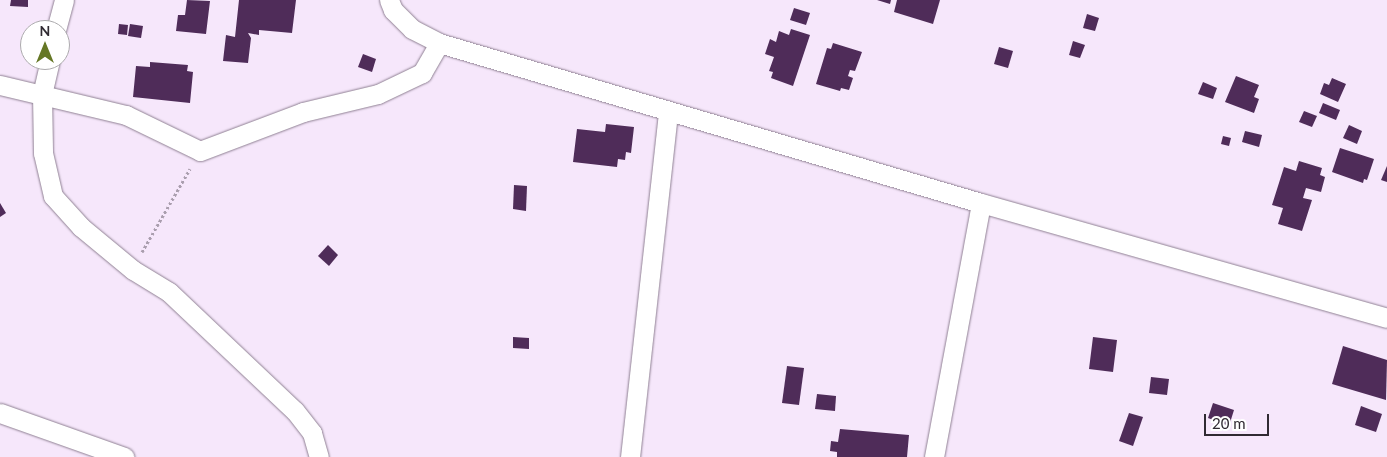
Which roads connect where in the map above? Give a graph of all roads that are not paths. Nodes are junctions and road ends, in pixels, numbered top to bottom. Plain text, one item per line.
1 (64, 0) edge
2 (389, 0) edge
3 (59, 20) edge
4 (438, 43) junction
5 (48, 70) edge
6 (0, 85) edge
7 (42, 94) junction
8 (668, 112) junction
9 (981, 203) junction
10 (1387, 318) edge
11 (0, 413) edge
12 (124, 457) edge
13 (319, 457) edge
14 (630, 457) edge
15 (934, 457) edge

1 - 3 street
2 - 4 street
4 - 7 street
4 - 8 street
5 - 7 street
6 - 7 street
7 - 13 street
8 - 9 street
8 - 14 street
9 - 10 street
9 - 15 street
11 - 12 street

